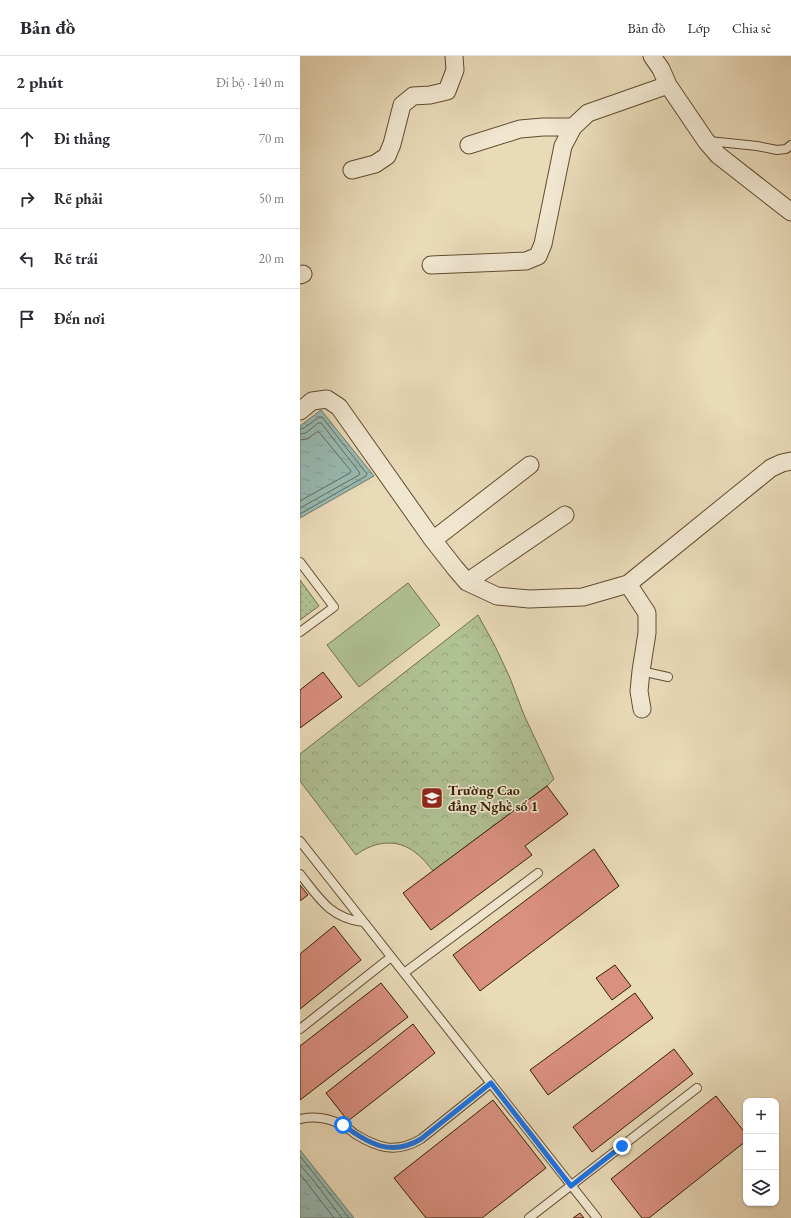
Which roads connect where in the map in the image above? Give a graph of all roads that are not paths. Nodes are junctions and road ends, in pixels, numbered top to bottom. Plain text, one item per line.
1 (454, 56) edge
2 (652, 56) edge
3 (668, 85) junction
4 (572, 127) junction
5 (706, 141) junction
6 (468, 145) dead end
7 (791, 145) edge
8 (352, 170) dead end
9 (791, 212) edge
10 (431, 265) dead end
11 (300, 411) edge
12 (791, 461) edge
13 (530, 465) dead end
14 (565, 515) dead end
15 (433, 540) junction
16 (300, 562) edge
17 (467, 582) junction
18 (628, 584) junction
19 (300, 632) edge
20 (641, 672) junction
21 (668, 676) dead end
22 (642, 709) dead end
23 (300, 841) edge
24 (538, 873) dead end
25 (300, 874) edge
26 (363, 922) junction
27 (391, 957) junction
28 (404, 973) junction
29 (300, 1029) edge
30 (491, 1083) junction
31 (697, 1088) dead end
32 (300, 1119) edge
33 (571, 1186) junction
34 (529, 1218) edge
35 (597, 1218) edge

1 - 8 street
2 - 3 street
3 - 4 street
3 - 5 street
4 - 6 street
4 - 10 street
5 - 7 lane
5 - 9 street
11 - 15 street
12 - 18 street
13 - 15 street
14 - 17 street
15 - 17 street
16 - 19 lane
17 - 18 street
18 - 20 street
20 - 21 lane
20 - 22 street
23 - 26 lane
24 - 28 lane
25 - 26 lane
26 - 27 lane
27 - 28 lane
27 - 29 lane
28 - 30 lane
30 - 32 lane
30 - 33 lane
31 - 33 lane
33 - 34 lane
33 - 35 lane

